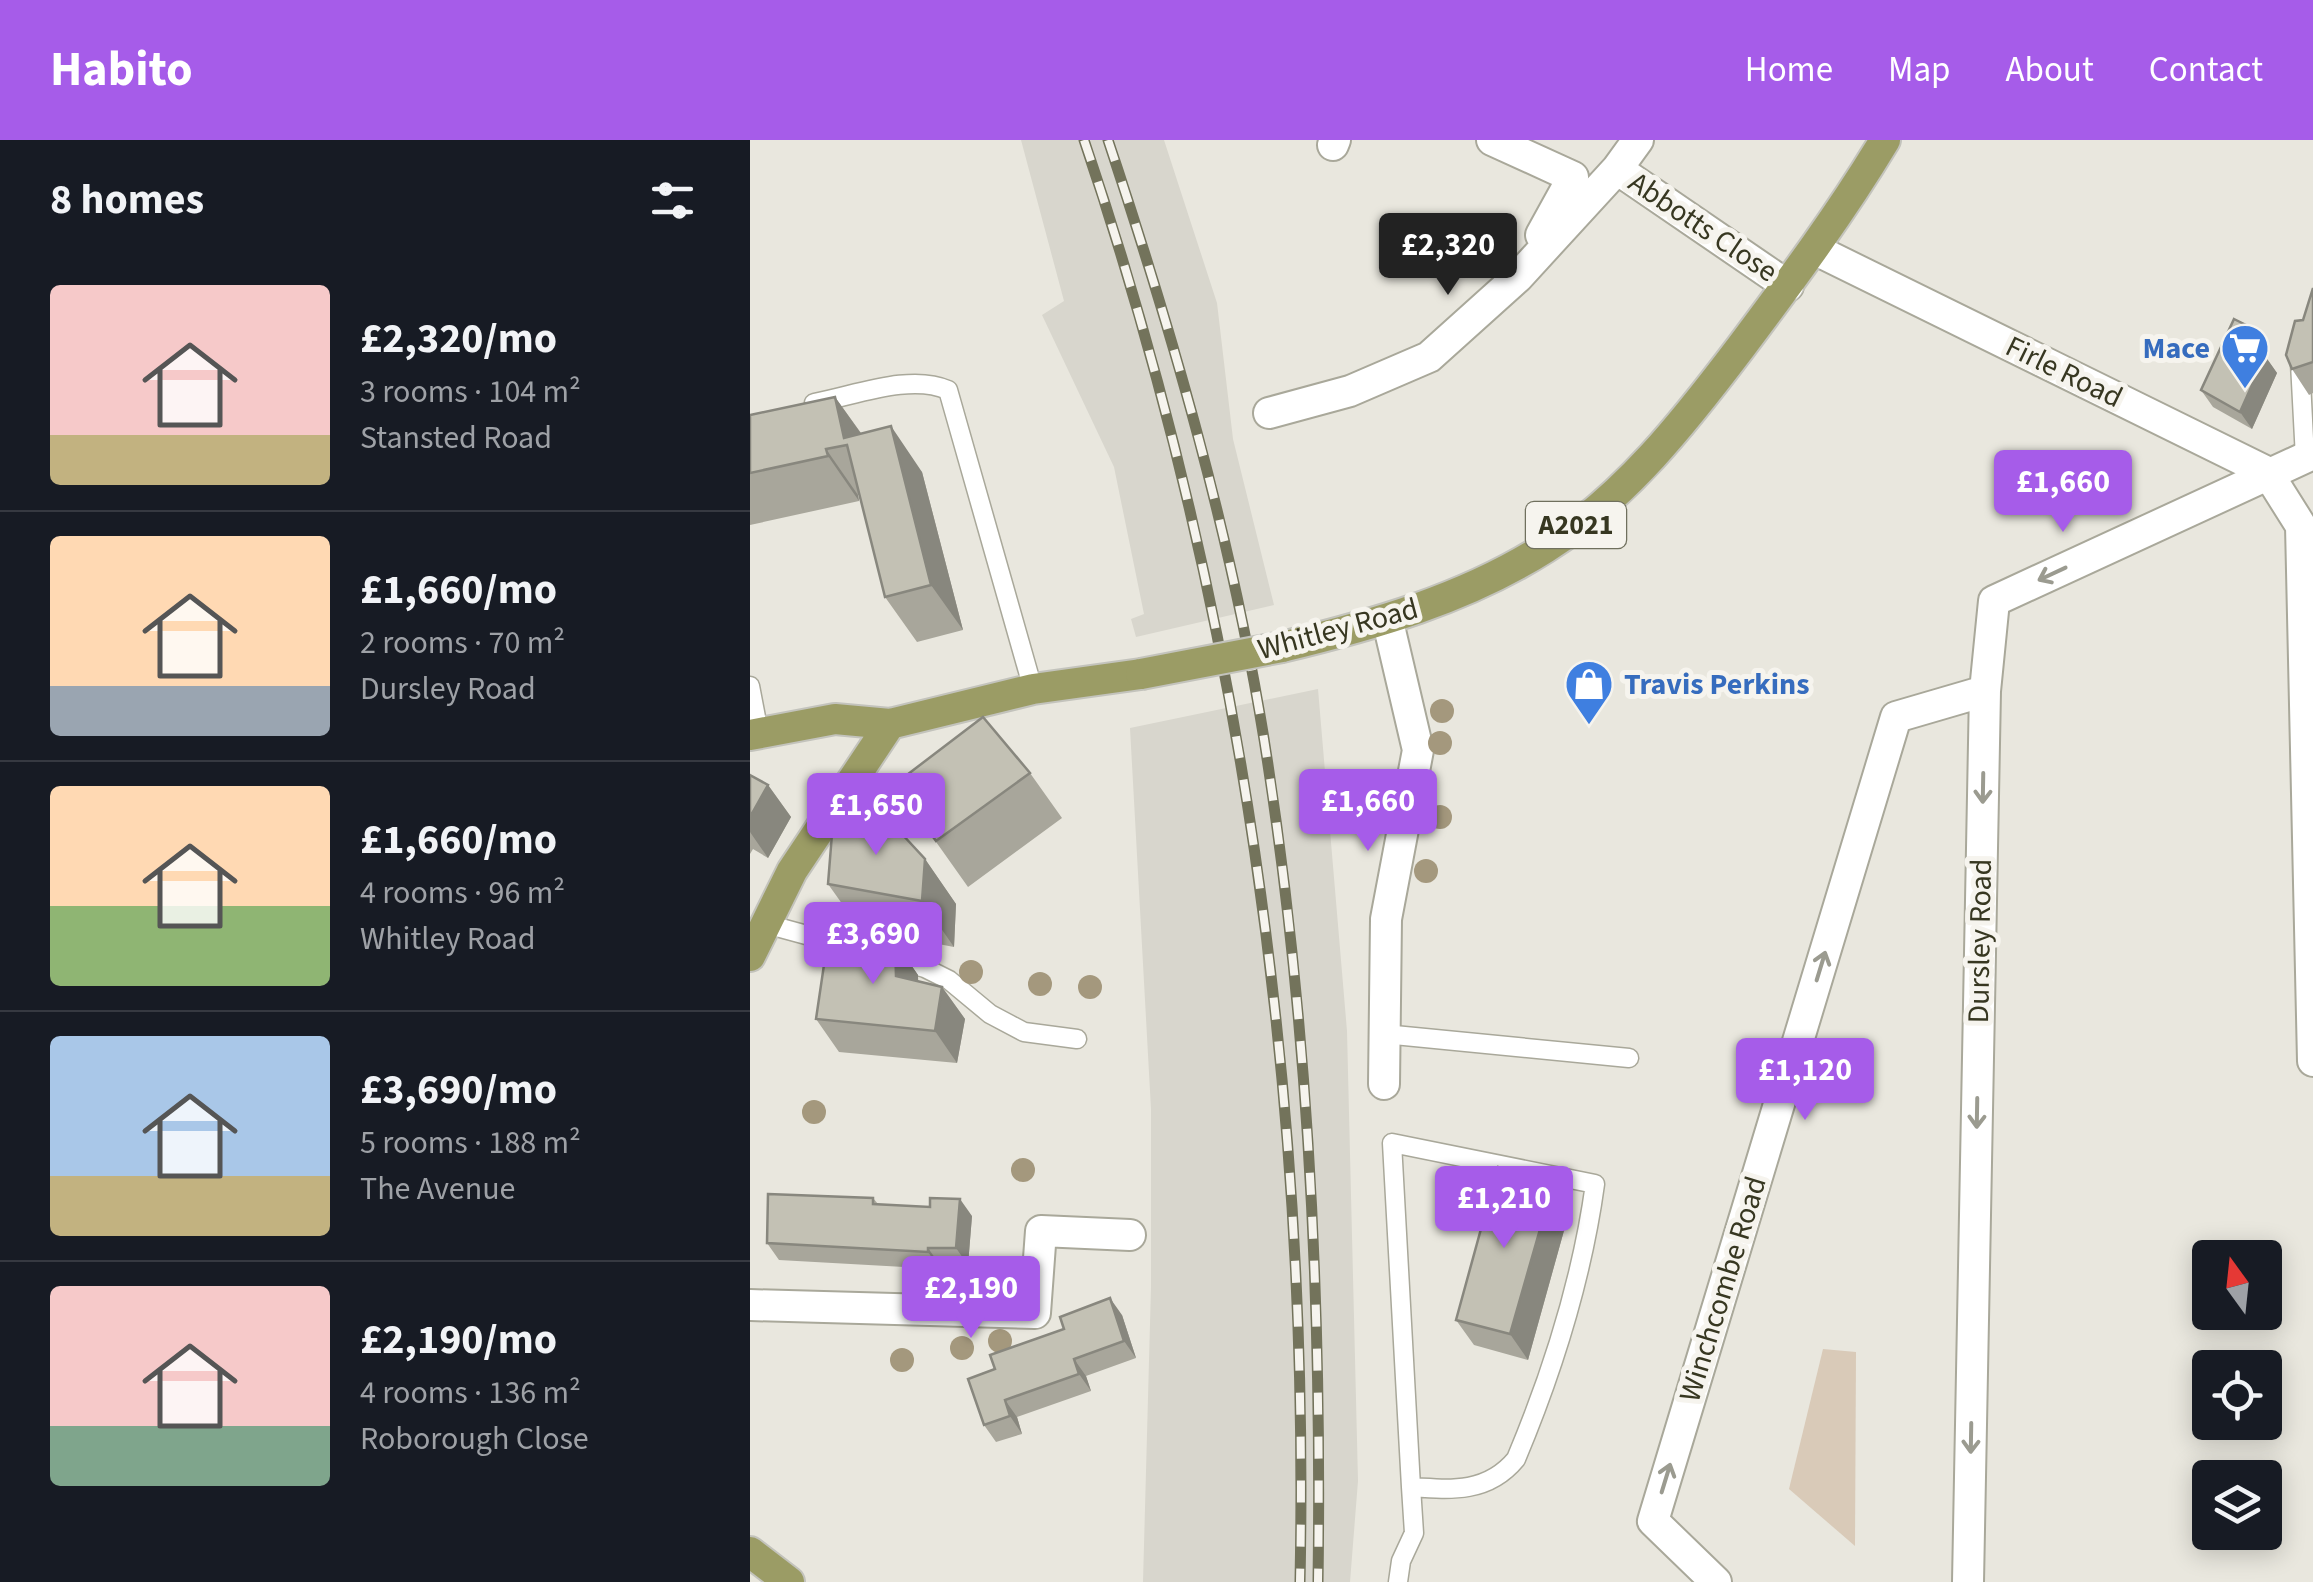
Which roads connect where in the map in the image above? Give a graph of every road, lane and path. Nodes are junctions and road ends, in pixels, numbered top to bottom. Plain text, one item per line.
1 (1492, 140) edge
2 (1885, 140) edge
3 (1635, 141) edge
4 (1617, 169) junction
5 (1816, 250) junction
6 (1518, 276) junction
7 (1788, 286) junction
8 (2304, 343) edge
9 (799, 406) edge
10 (1269, 414) dead end
11 (2309, 456) edge
12 (2267, 472) junction
13 (1388, 622) junction
14 (750, 686) edge
15 (1033, 689) junction
16 (1986, 691) junction
17 (890, 724) junction
18 (755, 734) edge
19 (766, 924) junction
20 (750, 956) edge
21 (1384, 1034) junction
22 (1077, 1039) dead end
23 (1629, 1058) dead end
24 (2313, 1061) edge
25 (1384, 1084) dead end
26 (1130, 1235) dead end
27 (750, 1305) edge
28 (1411, 1487) junction
29 (750, 1552) edge
30 (750, 1577) edge
31 (780, 1582) edge
32 (788, 1582) edge
33 (1398, 1582) edge
34 (1716, 1582) edge
35 (1968, 1582) edge

1 - 6 street
2 - 5 main road, Whitley Road / A2021
3 - 4 street
4 - 6 street
4 - 7 street, Abbotts Close
5 - 7 main road, Whitley Road / A2021
5 - 12 street, Firle Road
6 - 10 street
7 - 13 main road, Whitley Road / A2021
8 - 11 lane
9 - 15 lane
11 - 12 street
12 -> 16 street, Dursley Road
12 - 24 street
13 - 15 main road, Whitley Road / A2021, bridge
13 - 21 street
14 - 18 lane
15 - 17 main road, Whitley Road / A2021
34 -> 16 street, Winchcombe Road
16 -> 35 street, Dursley Road
17 - 18 main road, A2021
17 - 19 main road
19 - 20 main road
19 - 22 lane
21 - 23 lane
21 - 25 street
26 - 27 street
28 - 28 lane
28 - 33 lane
29 - 32 main road
30 - 31 main road

